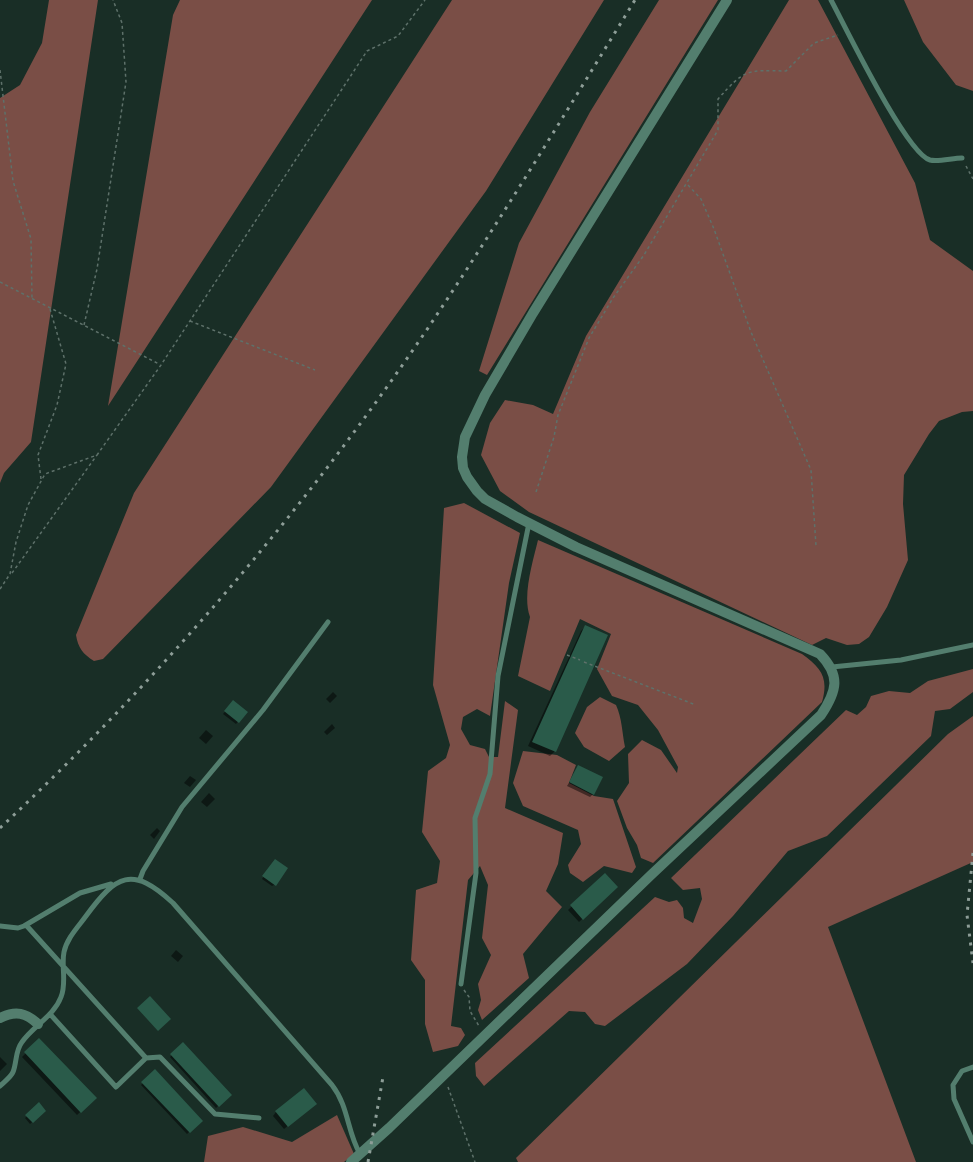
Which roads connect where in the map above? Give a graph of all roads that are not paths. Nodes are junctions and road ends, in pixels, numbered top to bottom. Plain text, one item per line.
1 (727, 0) edge
2 (831, 0) edge
3 (962, 158) road end
4 (529, 523) junction
5 (328, 622) dead end
6 (973, 645) edge
7 (832, 667) junction
8 (140, 879) junction
9 (118, 882) junction
10 (26, 925) junction
11 (0, 926) edge
12 (64, 968) junction
13 (460, 984) road end
14 (50, 1014) junction
15 (0, 1018) edge
16 (38, 1024) junction
17 (146, 1058) junction
18 (973, 1066) edge
19 (0, 1086) edge
20 (259, 1118) dead end
21 (973, 1142) edge
22 (356, 1158) edge

1 - 4 street
2 - 3 lane
4 - 7 street
4 - 13 lane
5 - 8 lane
6 - 7 lane
7 - 22 street
8 - 9 lane
8 - 22 lane
9 - 10 lane
9 - 12 lane
10 - 11 lane
10 - 12 lane
12 - 14 lane
12 - 17 lane
14 - 16 lane
14 - 17 lane
15 - 16 street
16 - 19 lane
17 - 20 lane
18 - 21 lane

